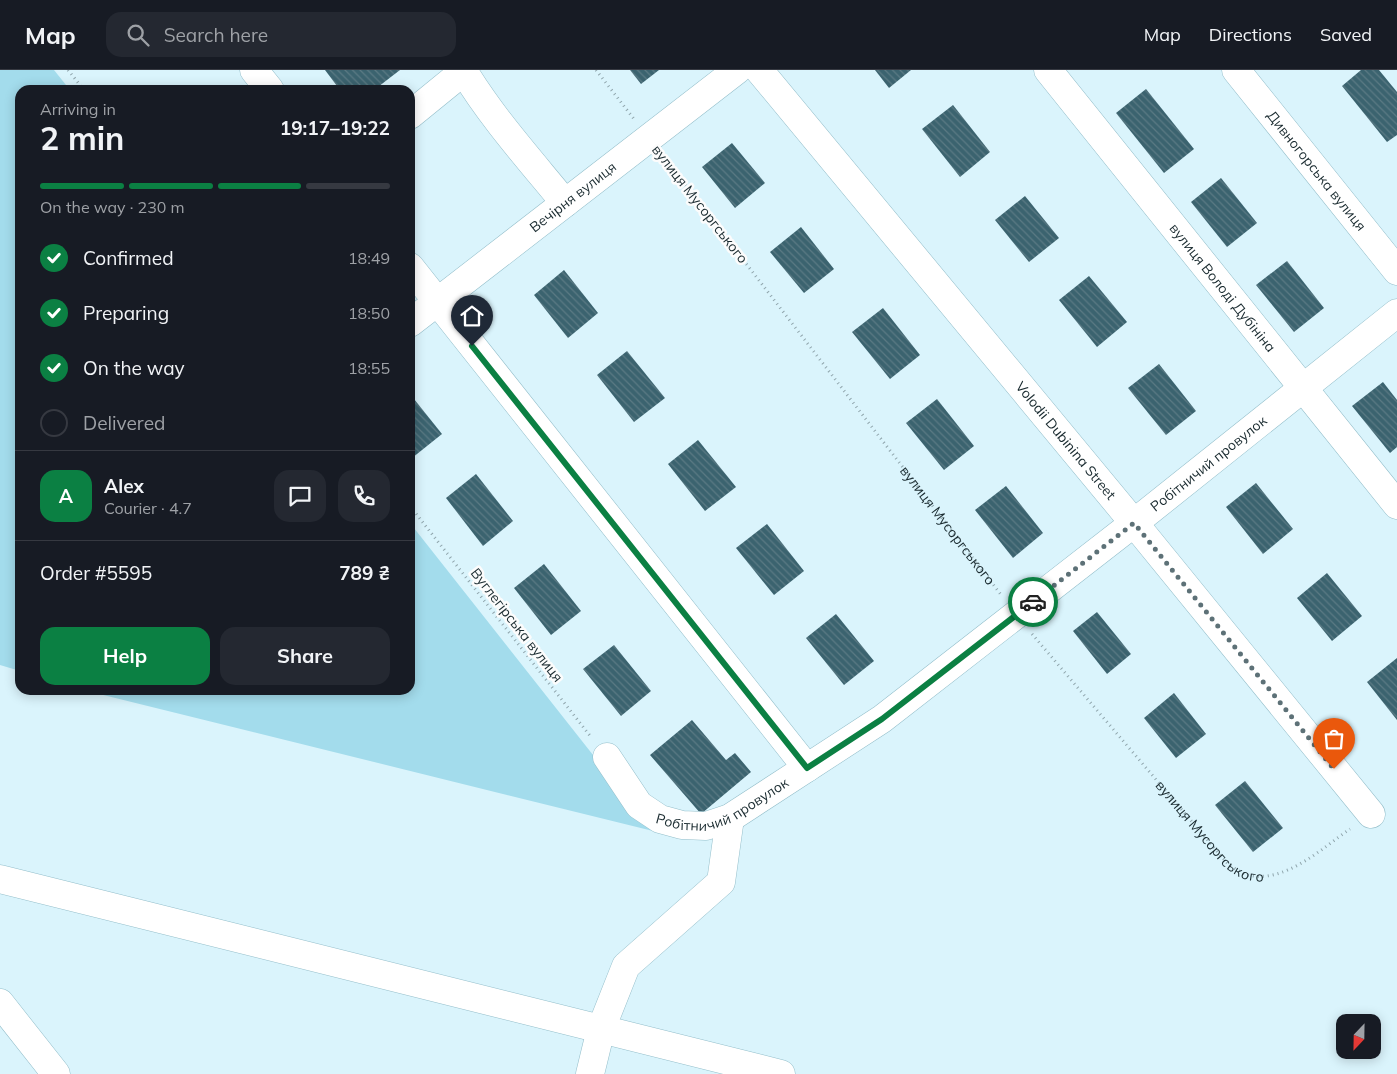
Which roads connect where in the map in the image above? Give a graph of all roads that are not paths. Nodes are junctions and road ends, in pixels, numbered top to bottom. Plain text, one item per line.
1 (254, 70) edge
2 (737, 70) edge
3 (759, 70) edge
4 (1048, 70) edge
5 (1236, 70) edge
6 (464, 71) edge
7 (266, 85) edge
8 (415, 111) edge
9 (565, 203) junction
10 (1397, 271) edge
11 (415, 272) edge
12 (437, 301) junction
13 (1397, 313) edge
14 (415, 319) edge
15 (1303, 388) junction
16 (1397, 505) edge
17 (1134, 523) junction
18 (607, 757) road end
19 (807, 768) junction
20 (1371, 814) road end
21 (730, 818) junction
22 (0, 879) edge
23 (0, 1002) edge
24 (601, 1029) junction
25 (56, 1074) edge
26 (590, 1074) edge
27 (781, 1074) edge

1 - 7 street
2 - 9 street, Вечірня вулиця
3 - 17 street, Volodii Dubinina Street
4 - 15 street, вулиця Володі Дубініна
5 - 10 street, Дивногорська вулиця
6 - 8 street
6 - 9 street
9 - 12 street, Вечірня вулиця
11 - 12 street
12 - 14 street, Вечірня вулиця
12 - 19 street
13 - 15 street, Робітничий провулок
15 - 16 street, вулиця Володі Дубініна
15 - 17 street, Робітничий провулок
17 - 19 street, Робітничий провулок
17 - 20 street, Volodii Dubinina Street
18 - 21 street, Робітничий провулок
19 - 21 street, Робітничий провулок
21 - 24 street
22 - 24 street
23 - 25 street
24 - 26 street
24 - 27 street

